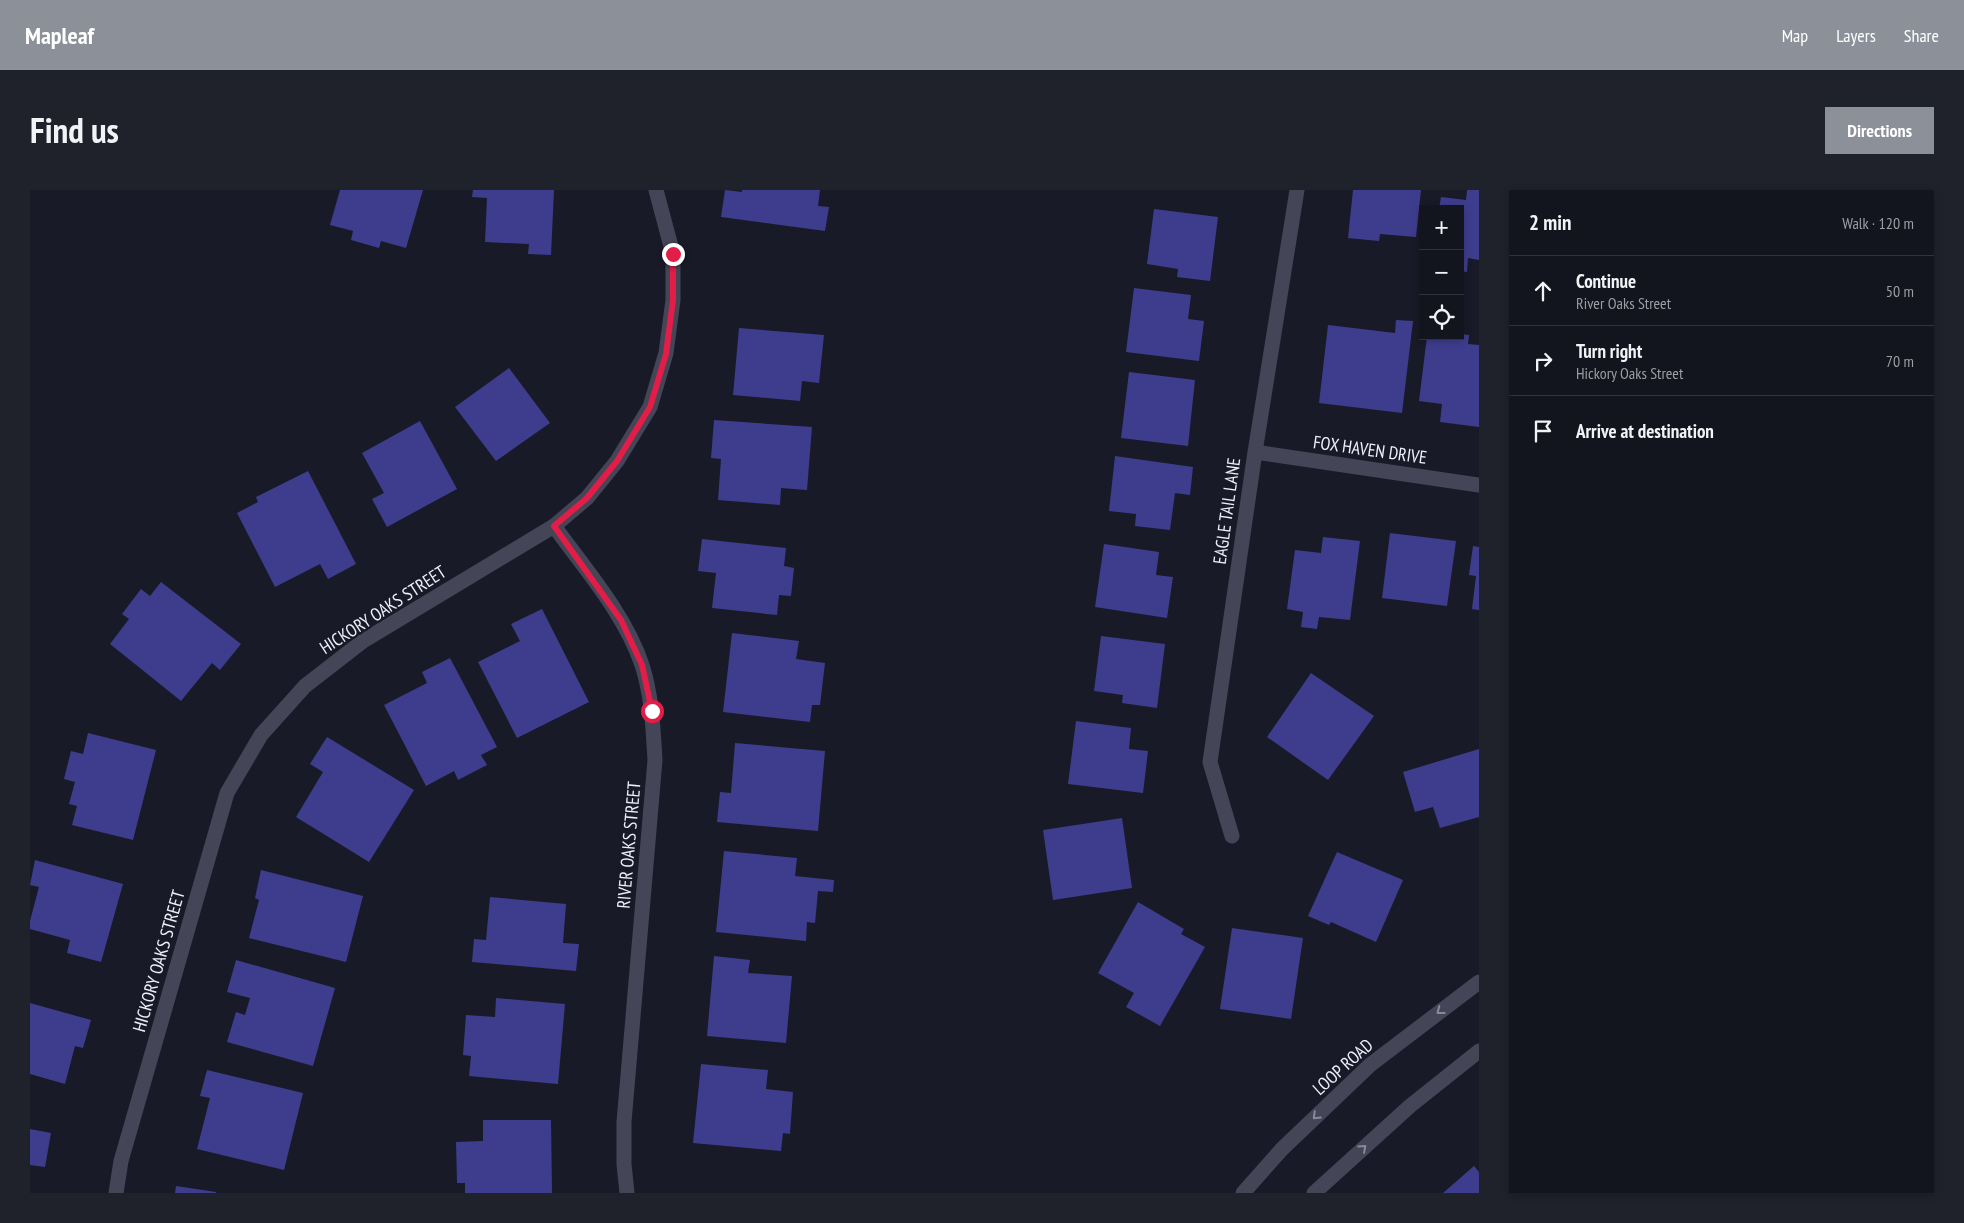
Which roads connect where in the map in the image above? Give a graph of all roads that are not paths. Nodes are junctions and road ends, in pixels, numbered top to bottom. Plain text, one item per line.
1 (656, 190) edge
2 (1297, 190) edge
3 (1255, 452) junction
4 (1479, 485) edge
5 (554, 526) junction
6 (1232, 836) dead end
7 (1479, 982) edge
8 (1479, 1051) edge
9 (116, 1193) edge
10 (627, 1193) edge
11 (1243, 1193) edge
12 (1314, 1193) edge

1 - 5 street, HICKORY OAKS STREET
2 - 3 street, EAGLE TAIL LANE
3 - 4 street, FOX HAVEN DRIVE
3 - 6 street, EAGLE TAIL LANE
5 - 9 street, HICKORY OAKS STREET
5 - 10 street, RIVER OAKS STREET
7 -> 11 street, LOOP ROAD
12 -> 8 street

